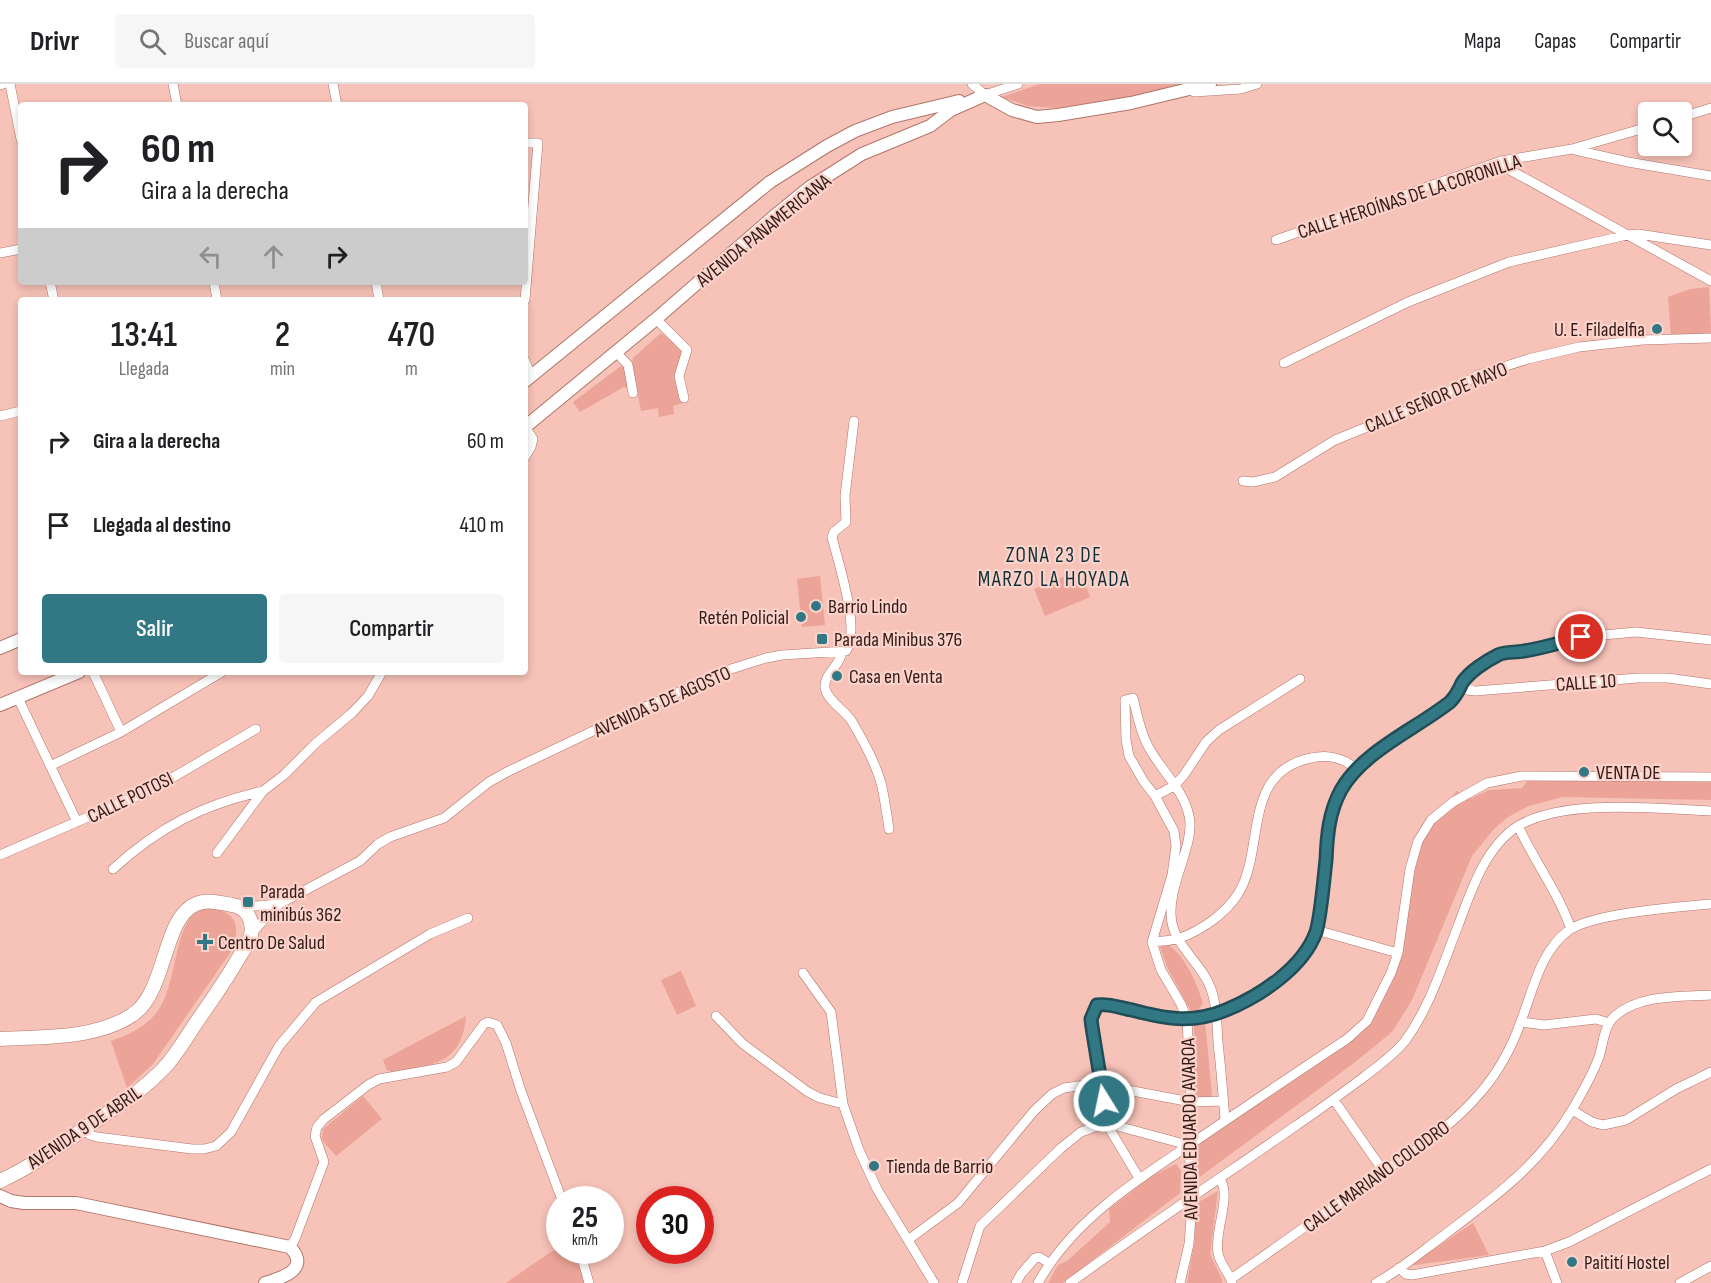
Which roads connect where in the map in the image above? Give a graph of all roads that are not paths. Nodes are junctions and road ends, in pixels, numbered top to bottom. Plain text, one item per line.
1 (10, 84) edge
2 (173, 84) edge
3 (333, 84) edge
4 (972, 84) edge
5 (1018, 84) edge
6 (1210, 84) edge
7 (1257, 84) edge
8 (1180, 93) junction
9 (985, 95) junction
10 (176, 102) edge
11 (336, 102) edge
12 (1711, 108) edge
13 (1692, 114) edge
14 (18, 124) edge
15 (1638, 130) edge
16 (528, 143) edge
17 (1572, 149) junction
18 (1501, 161) junction
19 (1711, 176) edge
20 (1627, 235) junction
21 (1276, 240) dead end
22 (1711, 245) edge
23 (18, 250) edge
24 (0, 253) edge
25 (528, 264) edge
26 (1711, 281) edge
27 (656, 319) junction
28 (1711, 338) edge
29 (616, 352) junction
30 (1284, 363) dead end
31 (528, 379) edge
32 (633, 393) dead end
33 (684, 398) dead end
34 (18, 412) edge
35 (0, 416) edge
36 (854, 421) dead end
37 (528, 425) edge
38 (528, 432) edge
39 (528, 452) edge
40 (1243, 481) dead end
41 (18, 640) edge
42 (1711, 640) edge
43 (0, 648) edge
44 (842, 652) junction
45 (72, 675) edge
46 (94, 675) edge
47 (217, 675) edge
48 (380, 675) edge
49 (1300, 679) dead end
50 (1711, 684) edge
51 (1460, 689) junction
52 (18, 698) junction
53 (0, 705) edge
54 (256, 729) dead end
55 (122, 732) junction
56 (50, 766) junction
57 (1357, 770) junction
58 (1711, 777) edge
59 (1174, 786) junction
60 (263, 791) junction
61 (1155, 796) junction
62 (1711, 810) edge
63 (77, 822) junction
64 (1518, 826) junction
65 (889, 829) dead end
66 (217, 853) dead end
67 (0, 855) edge
68 (113, 869) dead end
69 (281, 903) junction
70 (1711, 904) edge
71 (239, 906) junction
72 (468, 918) dead end
73 (1571, 929) junction
74 (1316, 930) junction
75 (250, 935) junction
76 (1179, 938) junction
77 (1152, 942) junction
78 (1398, 953) junction
79 (804, 973) dead end
80 (1711, 995) edge
81 (1216, 1014) junction
82 (716, 1016) dead end
83 (1187, 1018) junction
84 (1521, 1022) junction
85 (1609, 1023) junction
86 (0, 1039) edge
87 (1711, 1072) edge
88 (1101, 1085) junction
89 (1334, 1100) junction
90 (1223, 1101) junction
91 (1191, 1102) junction
92 (843, 1104) junction
93 (1572, 1110) junction
94 (1225, 1120) junction
95 (1106, 1123) junction
96 (84, 1129) junction
97 (1188, 1145) junction
98 (1711, 1169) edge
99 (1384, 1172) junction
100 (1139, 1178) junction
101 (1220, 1179) junction
102 (0, 1181) edge
103 (557, 1186) edge
104 (0, 1196) edge
105 (1189, 1198) junction
106 (908, 1240) junction
107 (290, 1247) junction
108 (1545, 1251) junction
109 (1049, 1263) junction
110 (584, 1264) edge
111 (1711, 1266) edge
112 (1399, 1268) junction
113 (1231, 1281) edge
114 (265, 1283) edge
115 (589, 1283) edge
116 (934, 1283) edge
117 (962, 1283) edge
118 (1016, 1283) edge
119 (1038, 1283) edge
120 (1070, 1283) edge
121 (1179, 1283) edge
122 (1376, 1283) edge
123 (1557, 1283) edge
124 (1680, 1283) edge

1 - 14 street
2 - 10 street
3 - 11 street
4 - 9 street
5 - 9 street
6 - 8 street
7 - 8 street
8 - 9 street
9 - 27 street, AVENIDA PANAMERICANA
9 - 31 street, AVENIDA PANAMERICANA
12 - 13 street
15 - 17 street, CALLE HEROÍNAS DE LA CORONILLA
16 - 25 street
17 - 18 street, CALLE HEROÍNAS DE LA CORONILLA
17 - 19 street
18 - 20 street
18 - 21 street, CALLE HEROÍNAS DE LA CORONILLA
20 - 22 street
20 - 26 street
20 - 30 street
23 - 24 street
27 - 29 street, AVENIDA PANAMERICANA
27 - 33 street
28 - 40 street, CALLE SEÑOR DE MAYO
29 - 32 street
29 - 37 street, AVENIDA PANAMERICANA
34 - 35 street
36 - 44 street
38 - 39 street
41 - 43 street
42 - 51 street
44 - 65 street
44 - 69 street, AVENIDA 5 DE AGOSTO
45 - 52 street
46 - 55 street
47 - 55 street
48 - 60 street
49 - 59 street
50 - 51 street, CALLE 10
51 - 57 street
52 - 53 street
52 - 56 street
54 - 63 street, CALLE POTOSI
55 - 56 street
56 - 63 street
57 - 74 street
57 - 76 street
58 - 78 street
59 - 61 street
59 - 61 street, AVENIDA EDUARDO AVAROA
59 - 76 street, AVENIDA EDUARDO AVAROA
60 - 66 street
60 - 68 street
61 - 77 street, AVENIDA EDUARDO AVAROA
62 - 64 street
63 - 67 street, CALLE POTOSI
64 - 73 street
64 - 89 street
69 - 71 street, AVENIDA 5 DE AGOSTO
69 - 75 street, AVENIDA 5 DE AGOSTO
70 - 73 street
71 - 75 main road
71 - 86 main road
72 - 96 street
73 - 84 street, CALLE MARIANO COLODRO
74 - 78 street
74 - 81 street
75 - 96 main road, AVENIDA 9 DE ABRIL
76 - 77 street
76 - 81 street, AVENIDA EDUARDO AVAROA
77 - 83 street, AVENIDA EDUARDO AVAROA
78 - 94 street
79 - 92 street
80 - 85 street
81 - 83 street
81 - 90 street, AVENIDA EDUARDO AVAROA
82 - 92 street
83 - 88 street
83 - 91 street, AVENIDA EDUARDO AVAROA
84 - 85 street
84 - 99 street, CALLE MARIANO COLODRO
85 - 93 street
87 - 93 street
88 - 91 street
88 - 95 street
88 - 106 street
89 - 99 street
89 - 101 street
90 - 91 street
90 - 94 street, AVENIDA EDUARDO AVAROA
91 - 97 street, AVENIDA EDUARDO AVAROA
92 - 106 street
93 - 112 street
94 - 97 street
95 - 97 street
95 - 100 street
95 - 117 street
96 - 102 main road, AVENIDA 9 DE ABRIL
97 - 100 street
97 - 105 street, AVENIDA EDUARDO AVAROA
98 - 108 street
99 - 113 street, CALLE MARIANO COLODRO
100 - 109 street
101 - 105 street
101 - 113 street, AVENIDA EDUARDO AVAROA
103 - 107 street
104 - 107 street
105 - 120 street
105 - 121 street, AVENIDA EDUARDO AVAROA
106 - 116 street
107 - 114 street
108 - 112 street
108 - 123 street
109 - 118 street
109 - 119 street
110 - 115 street
111 - 124 street
112 - 122 street

